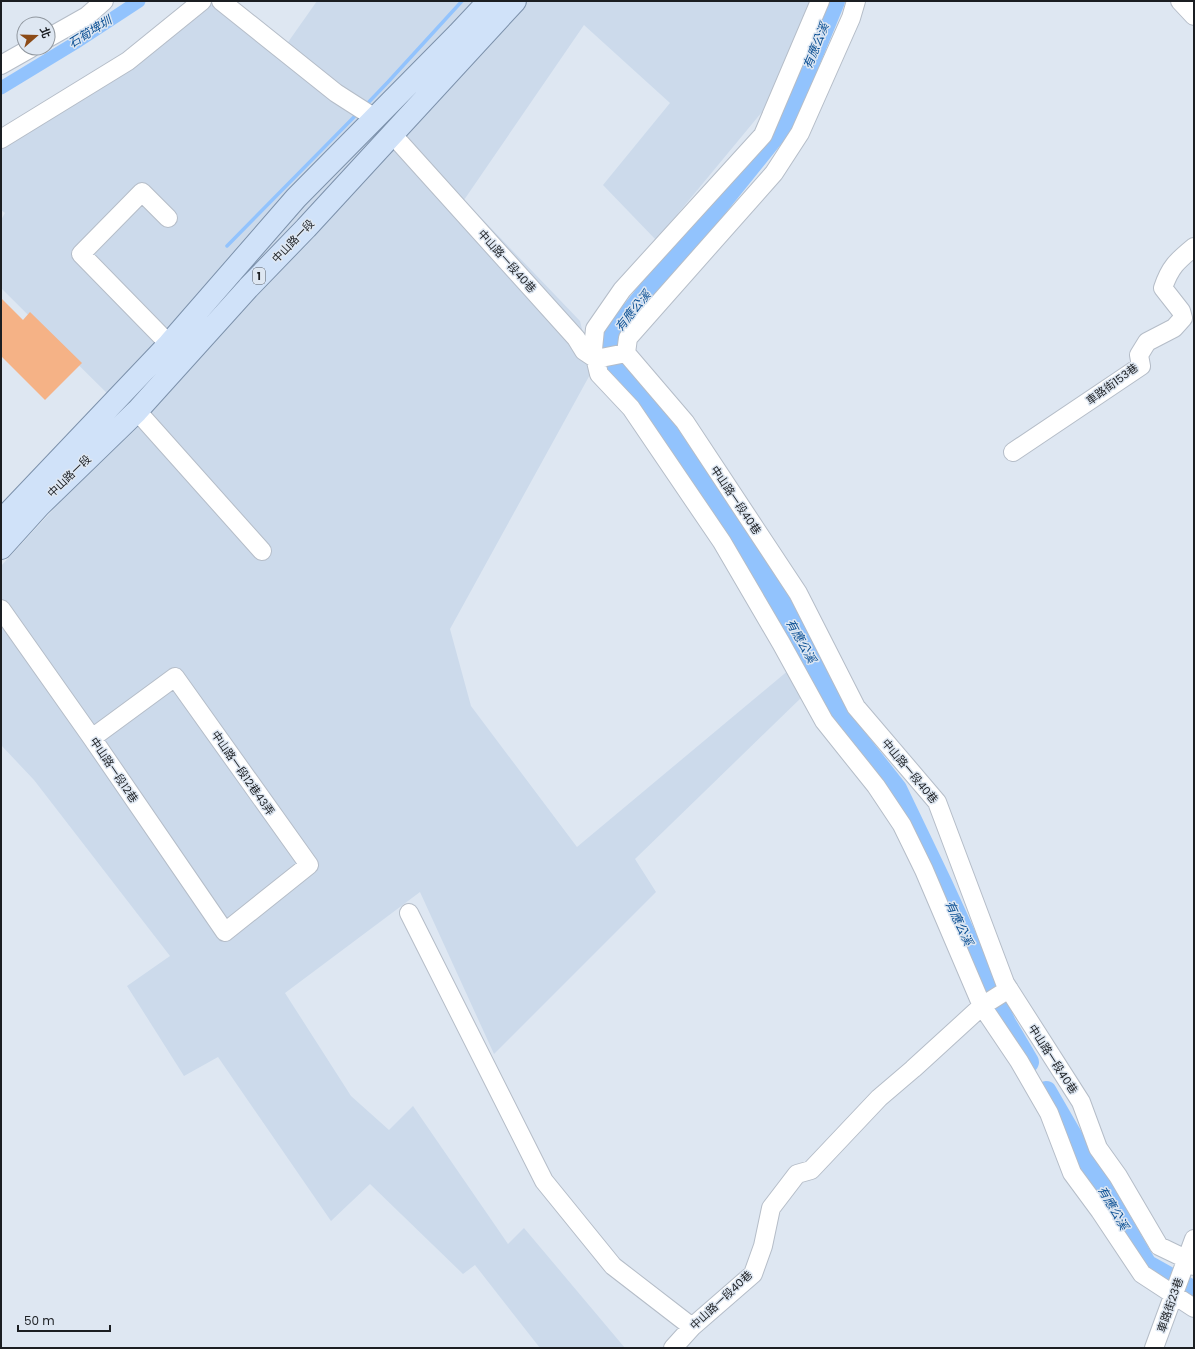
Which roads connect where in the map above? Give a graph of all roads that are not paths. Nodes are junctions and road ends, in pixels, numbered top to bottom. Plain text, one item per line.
1 (104, 1) edge
2 (202, 1) edge
3 (221, 1) edge
4 (489, 1) edge
5 (515, 1) edge
6 (820, 1) edge
7 (856, 1) edge
8 (1180, 1) edge
9 (1194, 16) edge
10 (56, 33) edge
11 (17, 56) edge
12 (1, 65) edge
13 (375, 118) junction
14 (392, 134) junction
15 (1, 139) edge
16 (168, 218) dead end
17 (1194, 248) edge
18 (231, 273) junction
19 (248, 288) junction
20 (169, 344) junction
21 (626, 353) junction
22 (596, 359) junction
23 (137, 411) junction
24 (1013, 452) dead end
25 (1, 521) edge
26 (1, 548) edge
27 (262, 551) dead end
28 (1, 609) edge
29 (92, 738) junction
30 (409, 913) dead end
31 (225, 932) joint
32 (1009, 989) junction
33 (982, 1006) junction
34 (1044, 1045) junction
35 (1019, 1061) junction
36 (1194, 1239) edge
37 (1190, 1262) edge
38 (1174, 1294) junction
39 (1194, 1308) edge
40 (692, 1327) junction
41 (673, 1348) edge
42 (1154, 1348) edge

1 - 10 street
2 - 15 street
3 - 13 street
4 - 13 main road, 中山路一段 / 1
5 - 14 main road, 中山路一段 / 1
6 - 22 street
7 - 21 street
8 - 9 street
11 - 12 street
13 - 18 main road, 中山路一段 / 1
14 - 19 main road, 中山路一段 / 1
14 - 22 street, 中山路一段40巷
16 - 20 street
17 - 24 street, 車路街153巷
18 - 19 main road
18 - 20 main road, 中山路一段 / 1
19 - 23 main road, 中山路一段 / 1
20 - 25 main road, 中山路一段 / 1
21 - 22 street
21 - 32 street, 中山路一段40巷
22 - 33 street
23 - 26 main road, 中山路一段 / 1
23 - 27 street
28 - 29 street, 中山路一段12巷
29 - 31 street, 中山路一段12巷
29 - 31 street, 中山路一段12巷43弄
30 - 40 street
32 - 33 street, 中山路一段40巷
32 - 34 street, 中山路一段40巷
33 - 35 street
33 - 40 street, 中山路一段40巷
34 - 35 street
34 - 37 street, 中山路一段40巷
35 - 38 street
36 - 37 street, 車路街23巷
37 - 38 street, 車路街23巷
38 - 39 street
38 - 42 street, 車路街23巷
40 - 41 street, 中山路一段40巷

